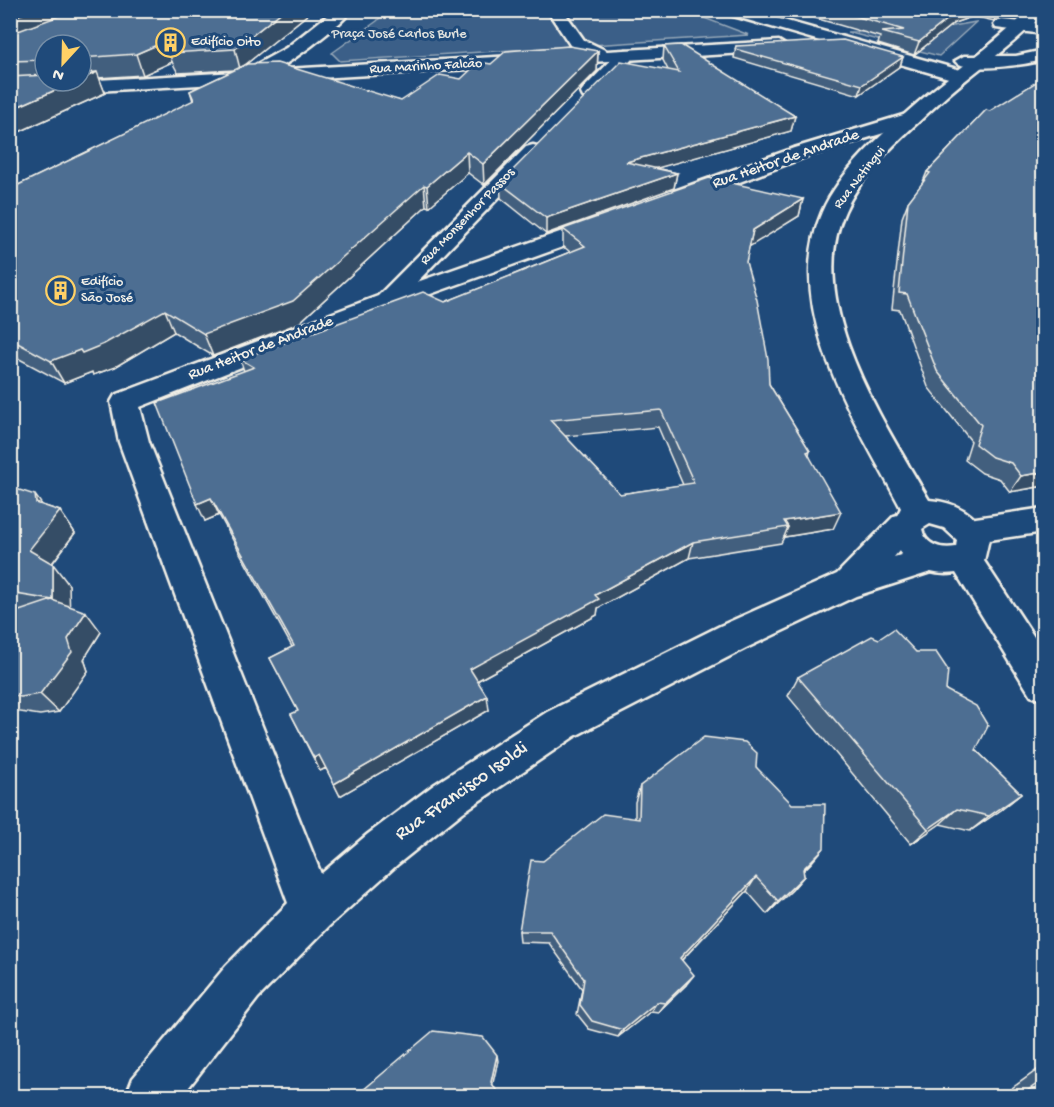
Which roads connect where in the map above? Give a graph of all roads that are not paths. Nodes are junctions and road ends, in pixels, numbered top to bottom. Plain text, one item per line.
1 (344, 10) edge
2 (555, 10) edge
3 (729, 10) edge
4 (1027, 19) edge
5 (841, 42) junction
6 (1044, 55) edge
7 (616, 56) junction
8 (967, 67) junction
9 (245, 78) junction
10 (10, 92) edge
11 (203, 99) edge
12 (576, 106) edge
13 (910, 119) junction
14 (543, 140) edge
15 (665, 202) edge
16 (620, 218) edge
17 (385, 302) junction
18 (912, 519) junction
19 (1044, 520) edge
20 (967, 545) junction
21 (931, 559) junction
22 (846, 585) junction
23 (1044, 684) edge
24 (313, 910) junction
25 (151, 1096) edge

1 - 9 street
2 - 7 street
3 - 5 street
4 - 8 street, Rua Natingui
5 - 7 street, Rua Marinho Falcão
5 - 8 street
6 - 8 street
7 - 9 street, Rua Marinho Falcão
7 - 12 street
8 - 13 street, Rua Natingui
9 - 10 street, Rua Marinho Falcão
9 - 11 street
13 - 15 street, Rua Heitor de Andrade
13 - 18 street, Rua Natingui
14 - 17 street, Rua Monsenhor Passos
16 - 17 street, Rua Heitor de Andrade
17 - 24 street, Rua Heitor de Andrade
18 - 20 street
18 - 21 street
18 - 22 street, Rua Francisco Isoldi
19 - 20 street
20 - 21 street
20 - 23 street
21 - 22 street, Rua Francisco Isoldi
22 - 24 street, Rua Francisco Isoldi
24 - 25 street, Rua Francisco Isoldi

